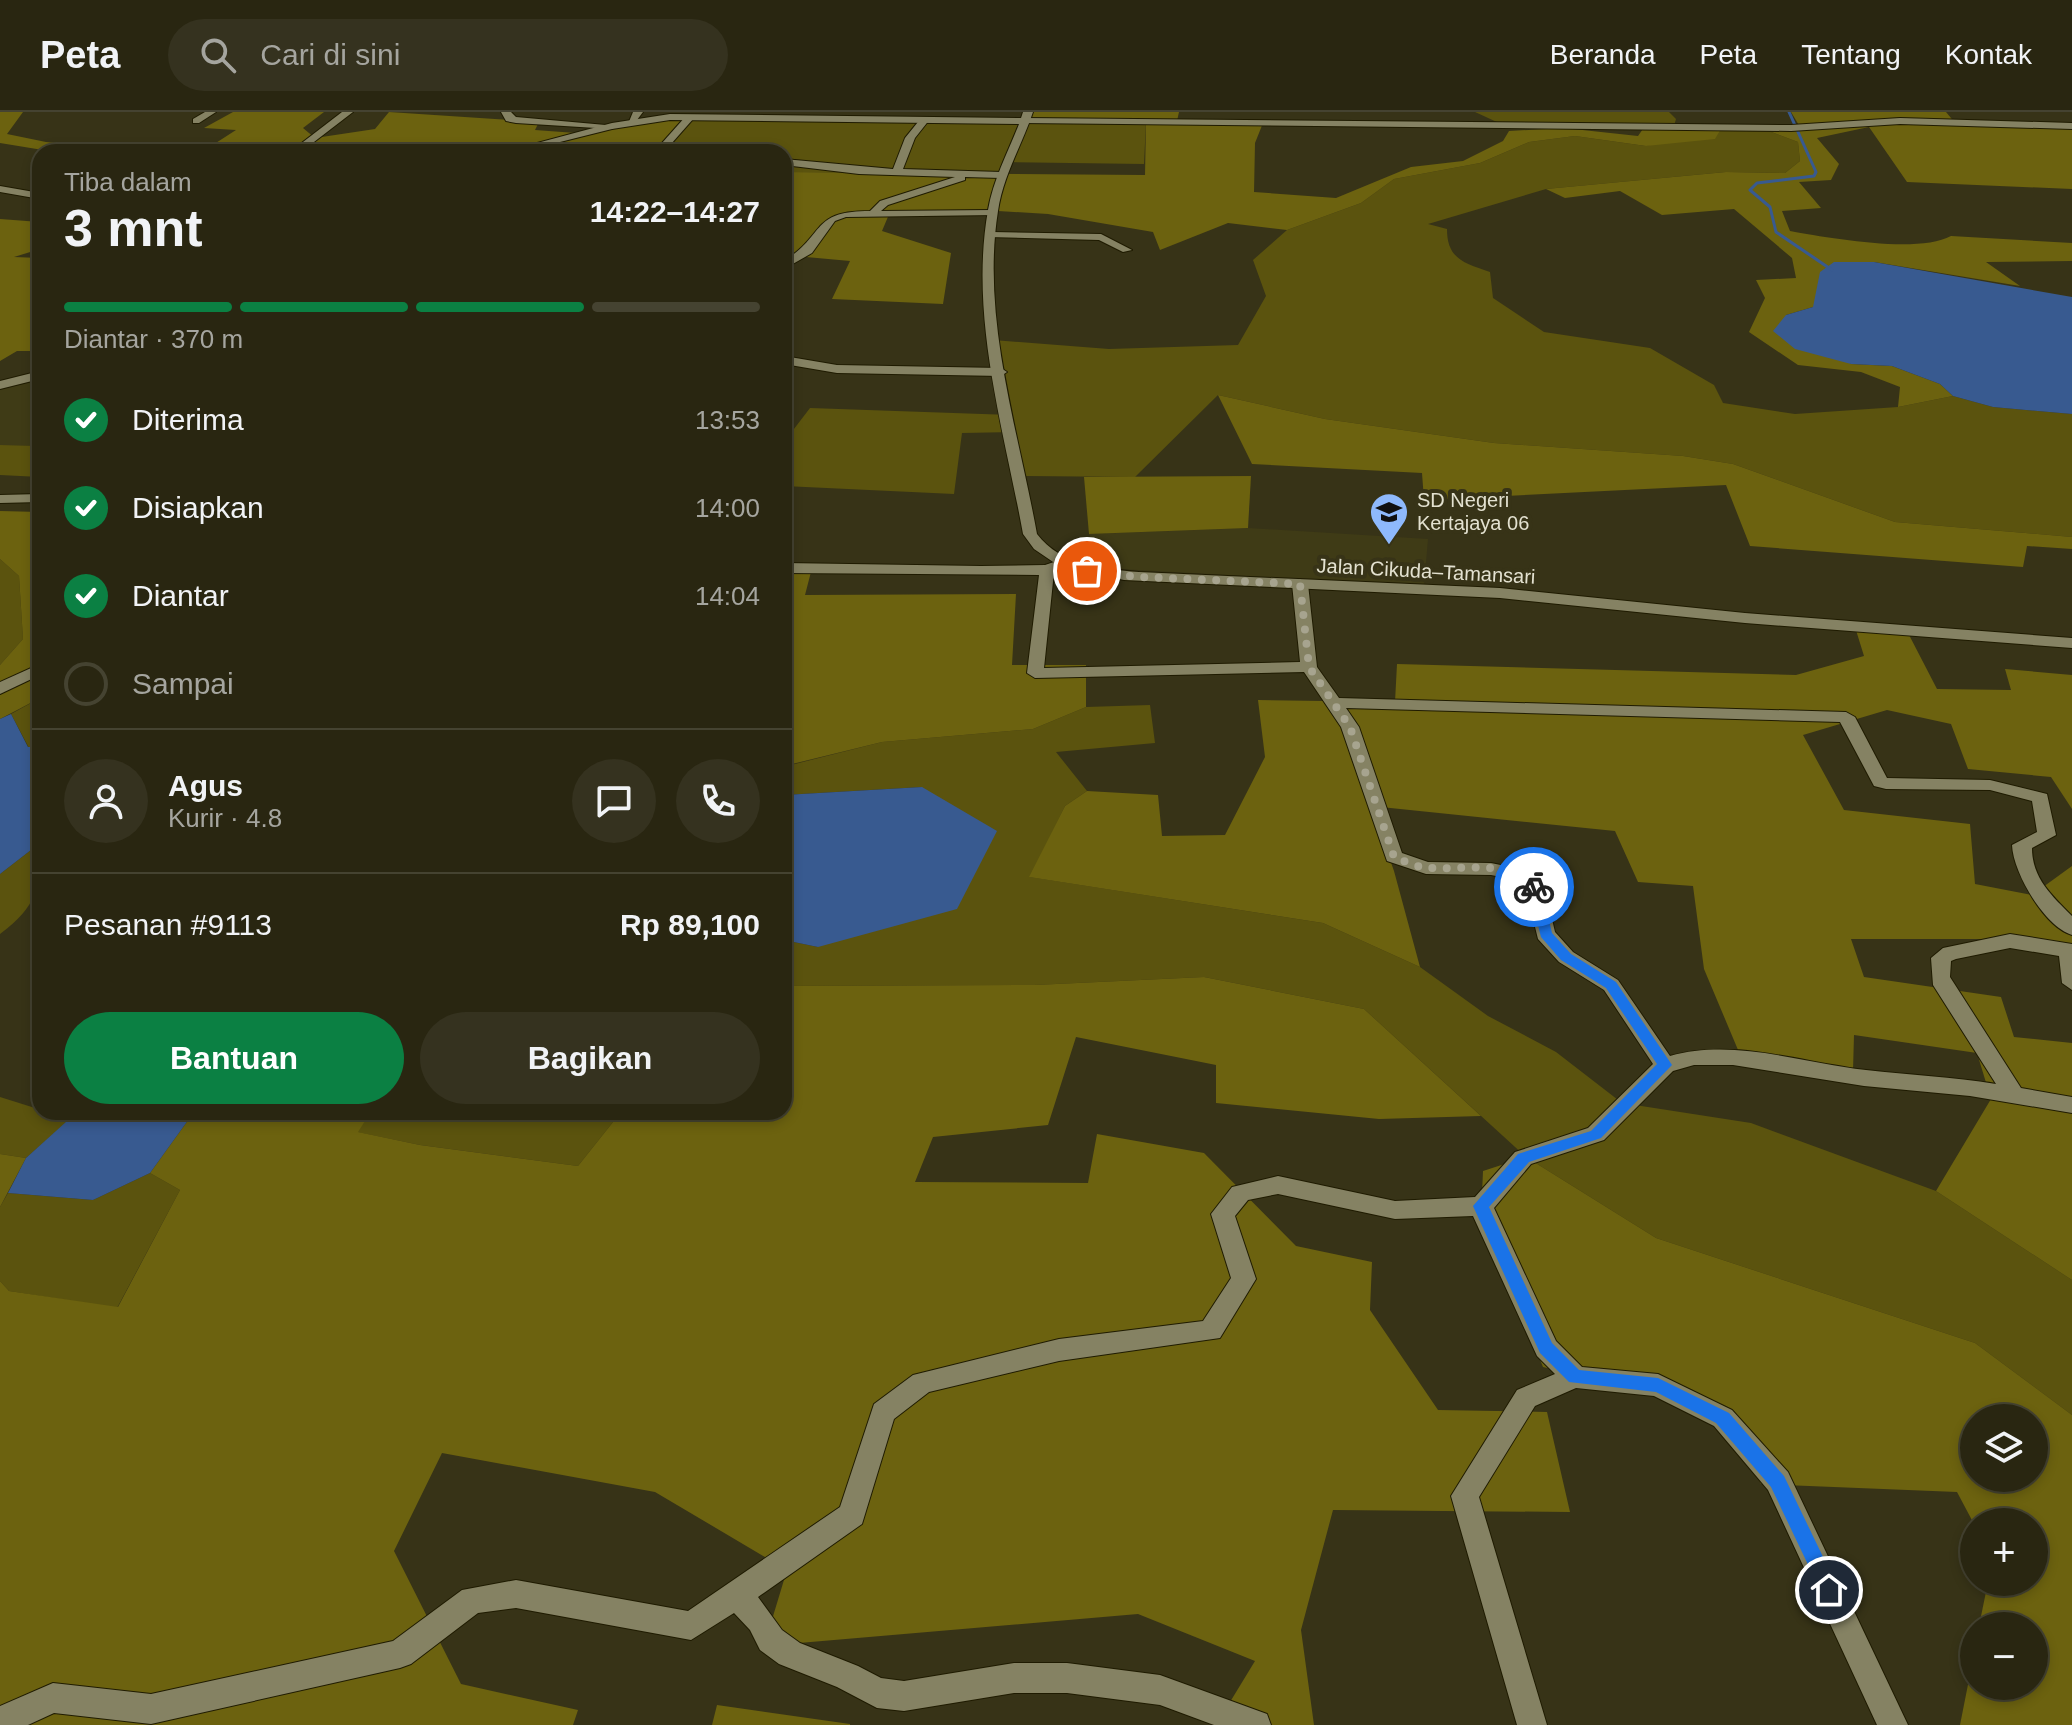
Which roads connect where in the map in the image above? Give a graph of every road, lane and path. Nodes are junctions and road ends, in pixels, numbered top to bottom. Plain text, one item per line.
1 (211, 112) edge
2 (348, 112) edge
3 (507, 112) edge
4 (531, 112) edge
5 (638, 112) edge
6 (1947, 112) edge
7 (801, 115) edge
8 (1027, 116) edge
9 (552, 117) edge
10 (689, 118) junction
11 (925, 119) junction
12 (196, 121) dead end
13 (631, 122) junction
14 (1957, 123) junction
15 (612, 126) junction
16 (2072, 126) edge
17 (306, 144) edge
18 (540, 144) edge
19 (667, 144) edge
20 (792, 163) edge
21 (897, 172) junction
22 (1001, 175) junction
23 (0, 189) edge
24 (32, 195) edge
25 (872, 212) junction
26 (992, 213) junction
27 (992, 235) junction
28 (1127, 250) dead end
29 (792, 259) edge
30 (792, 361) edge
31 (1001, 372) junction
32 (32, 377) edge
33 (0, 385) edge
34 (32, 498) edge
35 (0, 499) edge
36 (1055, 567) junction
37 (792, 568) edge
38 (1300, 584) junction
39 (2072, 643) edge
40 (1309, 667) junction
41 (32, 673) edge
42 (0, 689) edge
43 (1333, 703) junction
44 (2072, 928) edge
45 (2070, 951) edge
46 (2072, 983) edge
47 (1665, 1065) junction
48 (2014, 1095) junction
49 (2072, 1105) edge
50 (1481, 1206) junction
51 (1575, 1377) junction
52 (737, 1595) junction
53 (0, 1722) edge
54 (1256, 1725) edge
55 (1532, 1725) edge
56 (1893, 1725) edge

1 - 12 street
2 - 17 street
3 - 4 street
3 - 9 street
5 - 13 street
6 - 14 street
7 - 10 street
7 - 11 street
8 - 11 street
8 - 14 street
8 - 22 street, Jalan Cikuda–Tamansari
9 - 15 street
10 - 13 street
10 - 19 street
11 - 21 street
13 - 15 street
14 - 16 street
15 - 18 street
20 - 21 street
21 - 22 street
22 - 25 street
22 - 26 street, Jalan Cikuda–Tamansari
23 - 24 street
25 - 26 street
25 - 29 street
26 - 27 street, Jalan Cikuda–Tamansari
27 - 28 street
27 - 31 street, Jalan Cikuda–Tamansari
30 - 31 street
31 - 36 street, Jalan Cikuda–Tamansari
32 - 33 street
34 - 35 street
36 - 37 street
36 - 38 street, Jalan Cikuda–Tamansari
36 - 40 street
38 - 39 street, Jalan Cikuda–Tamansari
38 - 40 street
40 - 43 street
41 - 42 street
43 - 44 street
43 - 47 street
45 - 46 street
45 - 48 street
47 - 48 street
47 - 50 street
48 - 49 street
50 - 51 street
50 - 52 street
51 - 55 street
51 - 56 street
52 - 53 street
52 - 54 street

